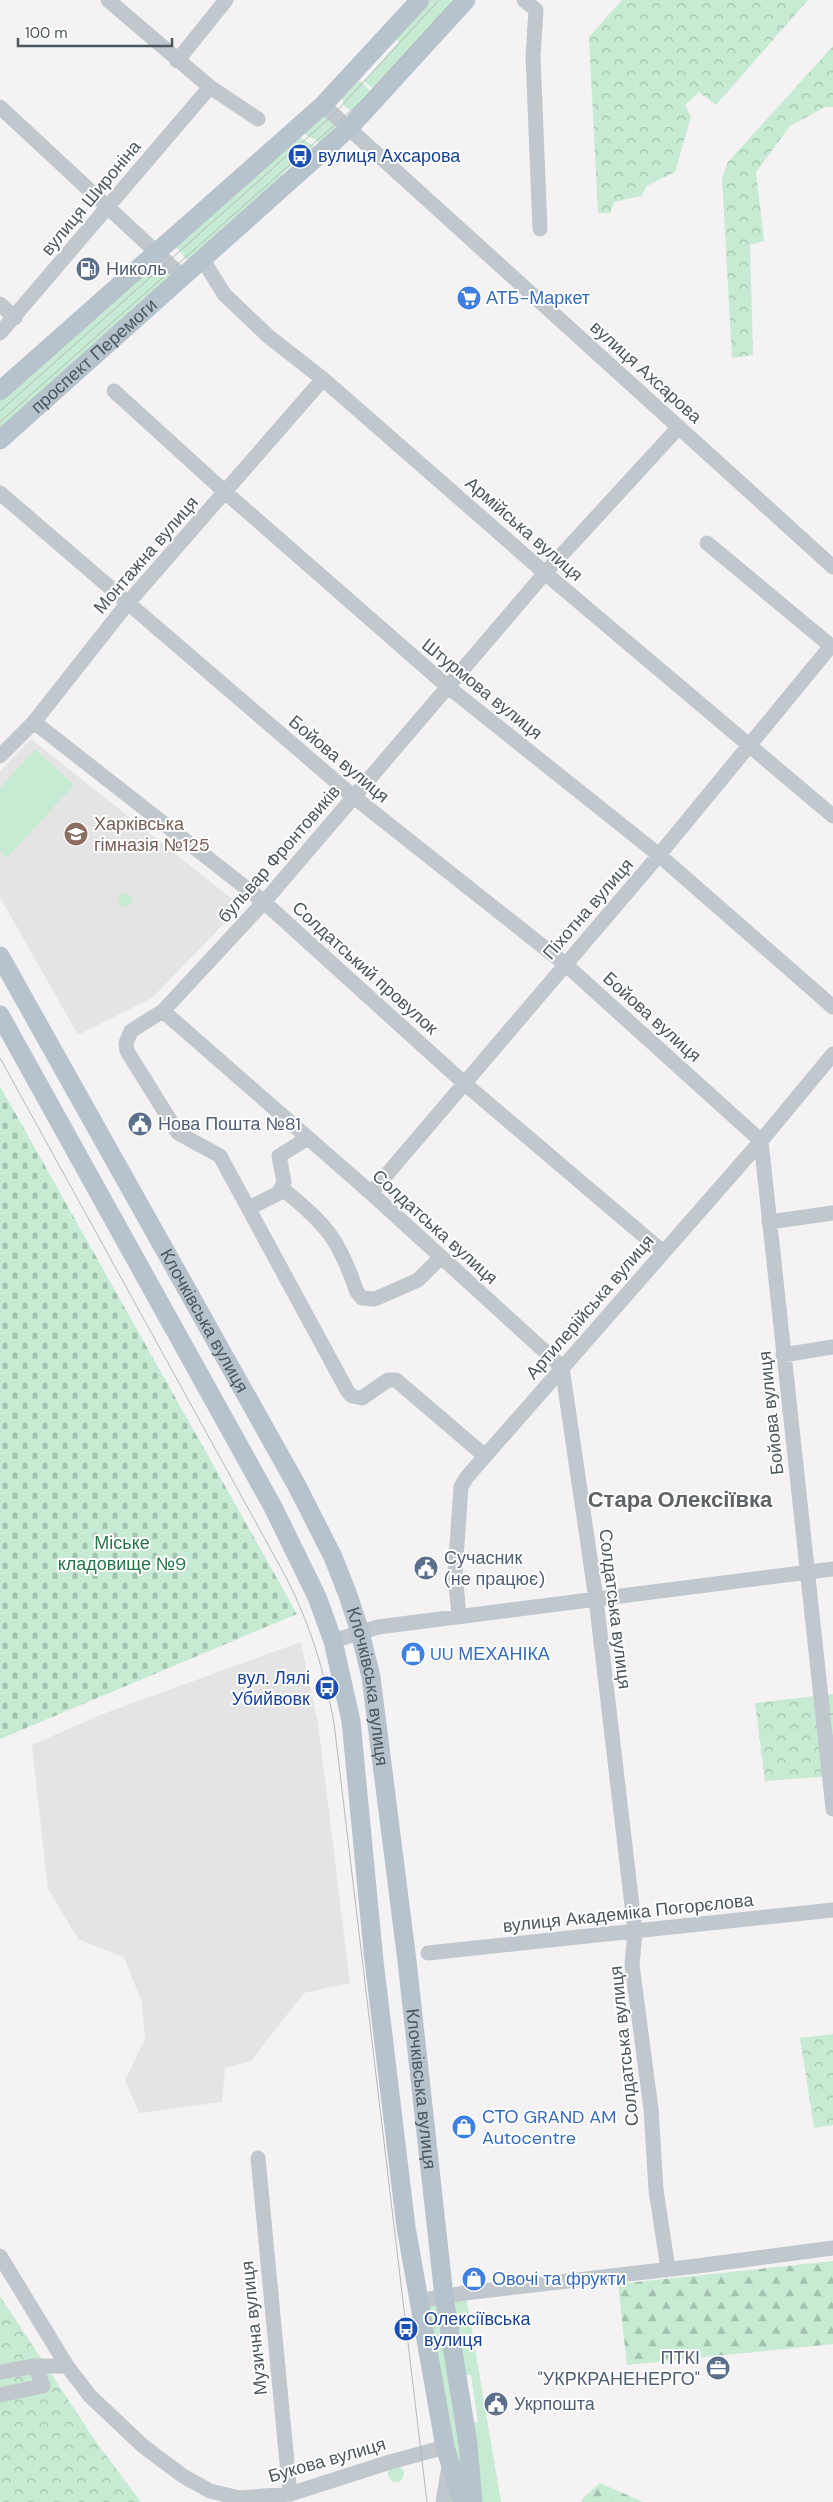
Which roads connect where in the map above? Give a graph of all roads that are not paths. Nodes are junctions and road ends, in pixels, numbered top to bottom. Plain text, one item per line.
1 (108, 0) edge
2 (226, 0) edge
3 (420, 0) edge
4 (466, 0) edge
5 (535, 3) edge
6 (177, 61) junction
7 (210, 88) junction
8 (323, 105) junction
9 (0, 107) edge
10 (258, 119) dead end
11 (349, 128) junction
12 (108, 207) junction
13 (540, 229) dead end
14 (158, 252) junction
15 (203, 260) junction
16 (183, 277) junction
17 (0, 304) edge
18 (15, 318) junction
19 (0, 333) edge
20 (323, 379) junction
21 (0, 391) edge
22 (114, 391) dead end
23 (679, 427) junction
24 (0, 440) edge
25 (225, 492) junction
26 (0, 494) edge
27 (707, 543) dead end
28 (833, 567) edge
29 (545, 573) junction
30 (127, 604) junction
31 (447, 686) junction
32 (34, 722) junction
33 (750, 745) junction
34 (0, 756) edge
35 (354, 797) junction
36 (833, 816) edge
37 (659, 855) junction
38 (264, 902) junction
39 (0, 956) edge
40 (565, 964) junction
41 (833, 1007) edge
42 (163, 1011) junction
43 (0, 1015) edge
44 (833, 1054) edge
45 (464, 1083) junction
46 (308, 1138) junction
47 (760, 1141) junction
48 (283, 1189) junction
49 (371, 1193) junction
50 (248, 1208) junction
51 (833, 1213) edge
52 (769, 1222) junction
53 (663, 1252) junction
54 (441, 1257) junction
55 (833, 1347) edge
56 (783, 1355) junction
57 (562, 1367) junction
58 (485, 1456) junction
59 (833, 1569) edge
60 (806, 1573) junction
61 (596, 1599) junction
62 (459, 1616) junction
63 (360, 1632) junction
64 (333, 1641) junction
65 (833, 1809) edge
66 (833, 1910) edge
67 (635, 1931) junction
68 (428, 1953) dead end
69 (258, 2158) dead end
70 (833, 2248) edge
71 (0, 2256) edge
72 (668, 2269) junction
73 (444, 2296) junction
74 (418, 2301) junction
75 (35, 2366) junction
76 (67, 2366) junction
77 (0, 2372) edge
78 (0, 2395) edge
79 (445, 2447) junction
80 (449, 2466) junction
81 (290, 2494) junction
82 (443, 2502) edge
83 (462, 2502) edge
84 (474, 2502) edge

1 - 6 street
2 - 6 street
3 - 8 main road, проспект Перемоги
4 - 11 main road, проспект Перемоги
5 - 13 street
6 - 7 street
7 - 10 street
7 - 12 street, вулиця Широніна
8 - 11 street, вулиця Ахсарова
8 - 14 main road, проспект Перемоги
9 - 12 street
11 - 15 main road, проспект Перемоги
11 - 23 street, вулиця Ахсарова
12 - 14 street
12 - 18 street, вулиця Широніна
14 - 16 street
14 - 21 main road, проспект Перемоги
15 - 16 main road, проспект Перемоги
15 - 20 street, Армійська вулиця
16 - 24 main road, проспект Перемоги
17 - 18 street
18 - 19 street, вулиця Широніна
20 - 25 street, Монтажна вулиця
20 - 29 street, Армійська вулиця
22 - 25 street, Штурмова вулиця
23 - 28 street, вулиця Ахсарова
23 - 29 street, бульвар Фронтовиків
25 - 30 street, Монтажна вулиця
25 - 31 street, Штурмова вулиця
26 - 30 street, Бойова вулиця
27 - 33 street, Піхотна вулиця
29 - 31 street, бульвар Фронтовиків
29 - 33 street, Армійська вулиця
30 - 32 street, Монтажна вулиця
30 - 35 street, Бойова вулиця
31 - 35 street, бульвар Фронтовиків
31 - 37 street, Штурмова вулиця
32 - 34 street, Монтажна вулиця
32 - 38 street, Солдатський провулок
33 - 36 street, Армійська вулиця
33 - 37 street, Піхотна вулиця
35 - 38 street, бульвар Фронтовиків
35 - 40 street, Бойова вулиця
37 - 40 street, Піхотна вулиця
37 - 41 street, Штурмова вулиця
38 - 42 street, бульвар Фронтовиків
38 - 45 street, Солдатський провулок
39 - 63 main road, Клочківська вулиця
40 - 45 street, Піхотна вулиця
40 - 47 street, Бойова вулиця
42 - 46 street, Солдатська вулиця
42 - 50 street, бульвар Фронтовиків
43 - 64 main road, Клочківська вулиця
44 - 47 street, Артилерійська вулиця
45 - 49 street, Піхотна вулиця
45 - 53 street, Солдатський провулок
46 - 48 street
46 - 49 street, Солдатська вулиця
47 - 52 street, Бойова вулиця
47 - 53 street, Артилерійська вулиця
48 - 50 street
48 - 54 street
49 - 54 street, Солдатська вулиця
50 - 58 street, бульвар Фронтовиків
51 - 52 street
52 - 56 street, Бойова вулиця
53 - 57 street, Артилерійська вулиця
54 - 57 street, Солдатська вулиця
55 - 56 street
56 - 60 street, Бойова вулиця
57 - 58 street, Артилерійська вулиця
57 - 61 street, Солдатська вулиця
58 - 62 street, Артилерійська вулиця
59 - 60 street
60 - 61 street
60 - 65 street, Бойова вулиця
61 - 62 street
61 - 67 street, Солдатська вулиця
62 - 63 street
63 - 64 street
63 - 73 main road, Клочківська вулиця
64 - 74 main road, Клочківська вулиця
66 - 67 street, вулиця Академіка Погорєлова
67 - 68 street, вулиця Академіка Погорєлова
67 - 72 street, Солдатська вулиця
69 - 81 street, Музична вулиця
70 - 72 street
71 - 76 street, Букова вулиця
72 - 73 street
73 - 74 street
73 - 84 main road, Клочківська вулиця
74 - 79 main road, Клочківська вулиця
75 - 76 street
75 - 77 street
75 - 78 street
76 - 81 street, Букова вулиця
79 - 80 main road, Клочківська вулиця
79 - 81 street, Букова вулиця
80 - 82 street, Клочківська вулиця
80 - 83 main road, Клочківська вулиця

